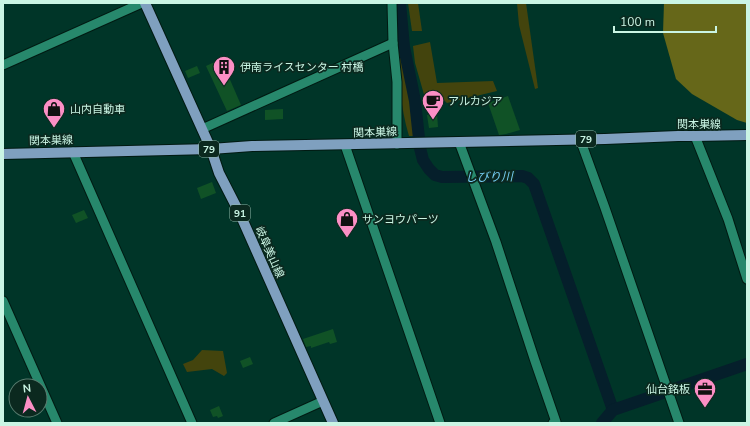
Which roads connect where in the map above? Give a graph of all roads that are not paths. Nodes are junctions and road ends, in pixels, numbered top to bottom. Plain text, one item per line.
1 (144, 3) edge
2 (392, 3) edge
3 (393, 43) junction
4 (3, 65) edge
5 (202, 129) junction
6 (747, 135) edge
7 (696, 136) junction
8 (580, 139) junction
9 (459, 142) junction
10 (397, 144) junction
11 (345, 145) junction
12 (210, 149) junction
13 (73, 152) junction
14 (3, 154) edge
15 (747, 279) edge
16 (3, 301) edge
17 (323, 401) junction
18 (57, 423) edge
19 (192, 423) edge
20 (274, 423) edge
21 (333, 423) edge
22 (440, 423) edge
23 (552, 423) edge
24 (679, 423) edge

1 - 4 street
1 - 5 main road, 岐阜美山線 / 91
2 - 3 street
3 - 5 street
3 - 10 street
5 - 12 main road, 岐阜美山線 / 91
6 - 7 main road, 関本巣線 / 79
7 - 8 main road, 関本巣線 / 79
7 - 15 street
8 - 9 main road, 関本巣線 / 79
8 - 24 street
9 - 10 main road, 関本巣線 / 79
9 - 23 street
10 - 11 main road, 関本巣線 / 79
11 - 12 main road, 関本巣線 / 79
11 - 22 street
12 - 13 main road, 関本巣線 / 79
12 - 17 main road, 岐阜美山線 / 91
13 - 14 main road, 関本巣線 / 79
13 - 19 street
16 - 18 street
17 - 20 street
17 - 21 main road, 岐阜美山線 / 91

